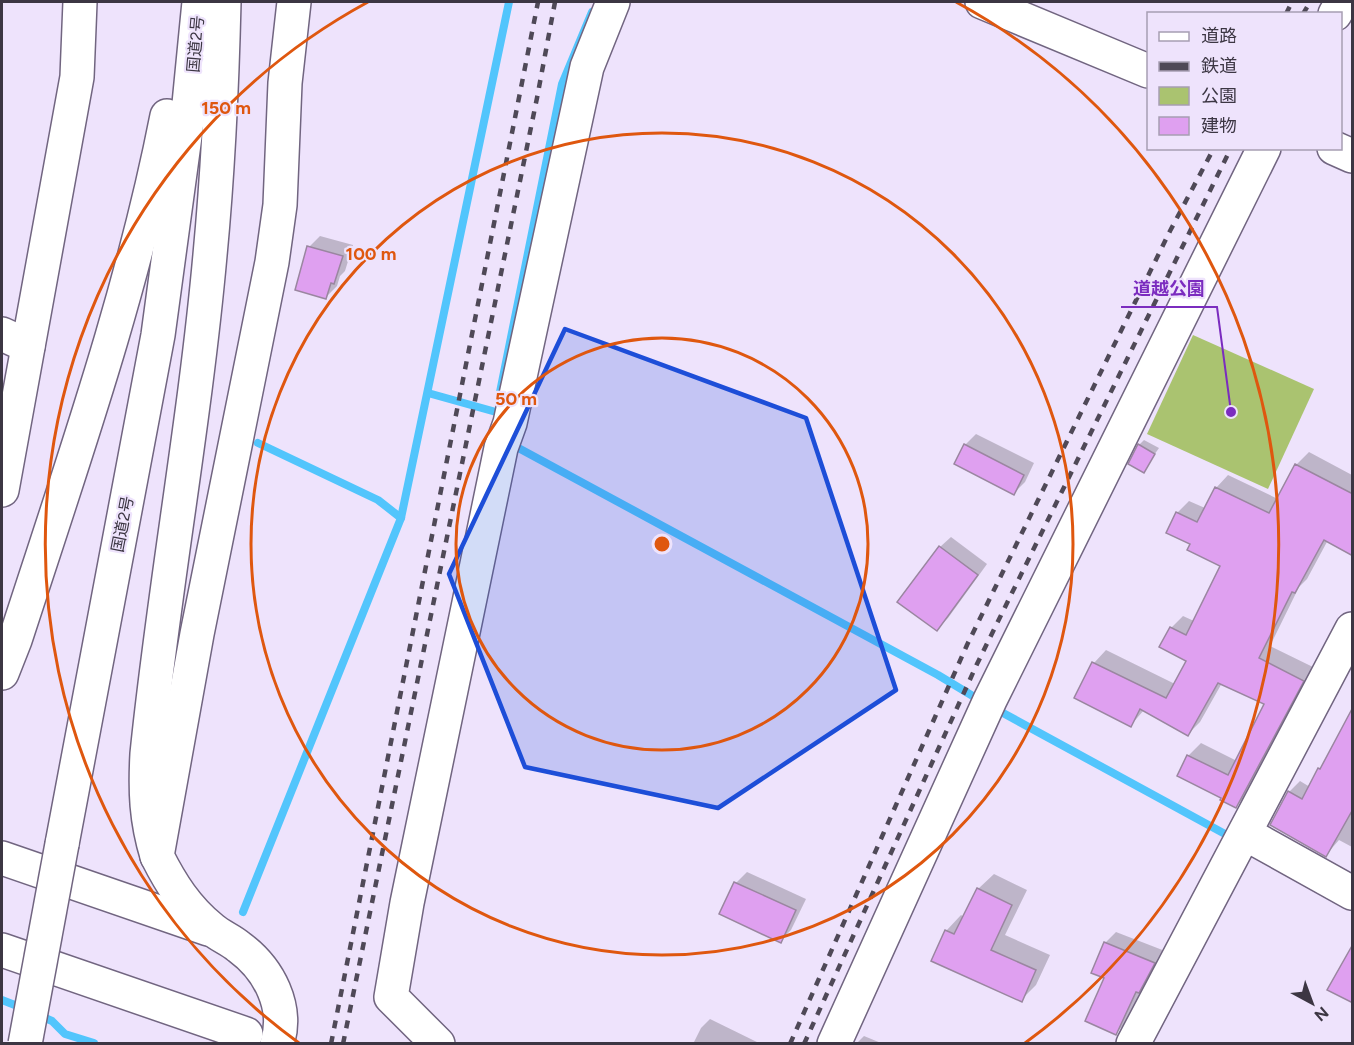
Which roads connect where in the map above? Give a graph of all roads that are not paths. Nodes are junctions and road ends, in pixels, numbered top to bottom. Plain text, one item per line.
1 (80, 2) edge
2 (224, 2) edge
3 (294, 2) edge
4 (613, 2) edge
5 (982, 2) edge
6 (198, 17) edge
7 (1147, 70) edge
8 (1263, 150) edge
9 (1339, 150) edge
10 (1353, 156) edge
11 (15, 340) edge
12 (2, 490) edge
13 (1353, 629) edge
14 (2, 673) edge
15 (1246, 834) junction
16 (157, 856) junction
17 (2, 858) edge
18 (1353, 893) edge
19 (213, 930) junction
20 (2, 950) edge
21 (246, 1034) dead end
22 (25, 1044) edge
23 (277, 1044) edge
24 (438, 1044) edge
25 (834, 1044) edge
26 (1133, 1044) edge

1 - 11 main road
2 - 16 main road
3 - 16 main road
4 - 24 main road
5 - 7 main road
6 - 14 main road
6 - 22 main road, 国道2号, bridge
8 - 25 main road
9 - 10 main road
11 - 12 main road
13 - 15 main road
15 - 18 main road
15 - 26 main road
16 - 19 main road
17 - 19 main road
19 - 23 main road
20 - 21 main road

